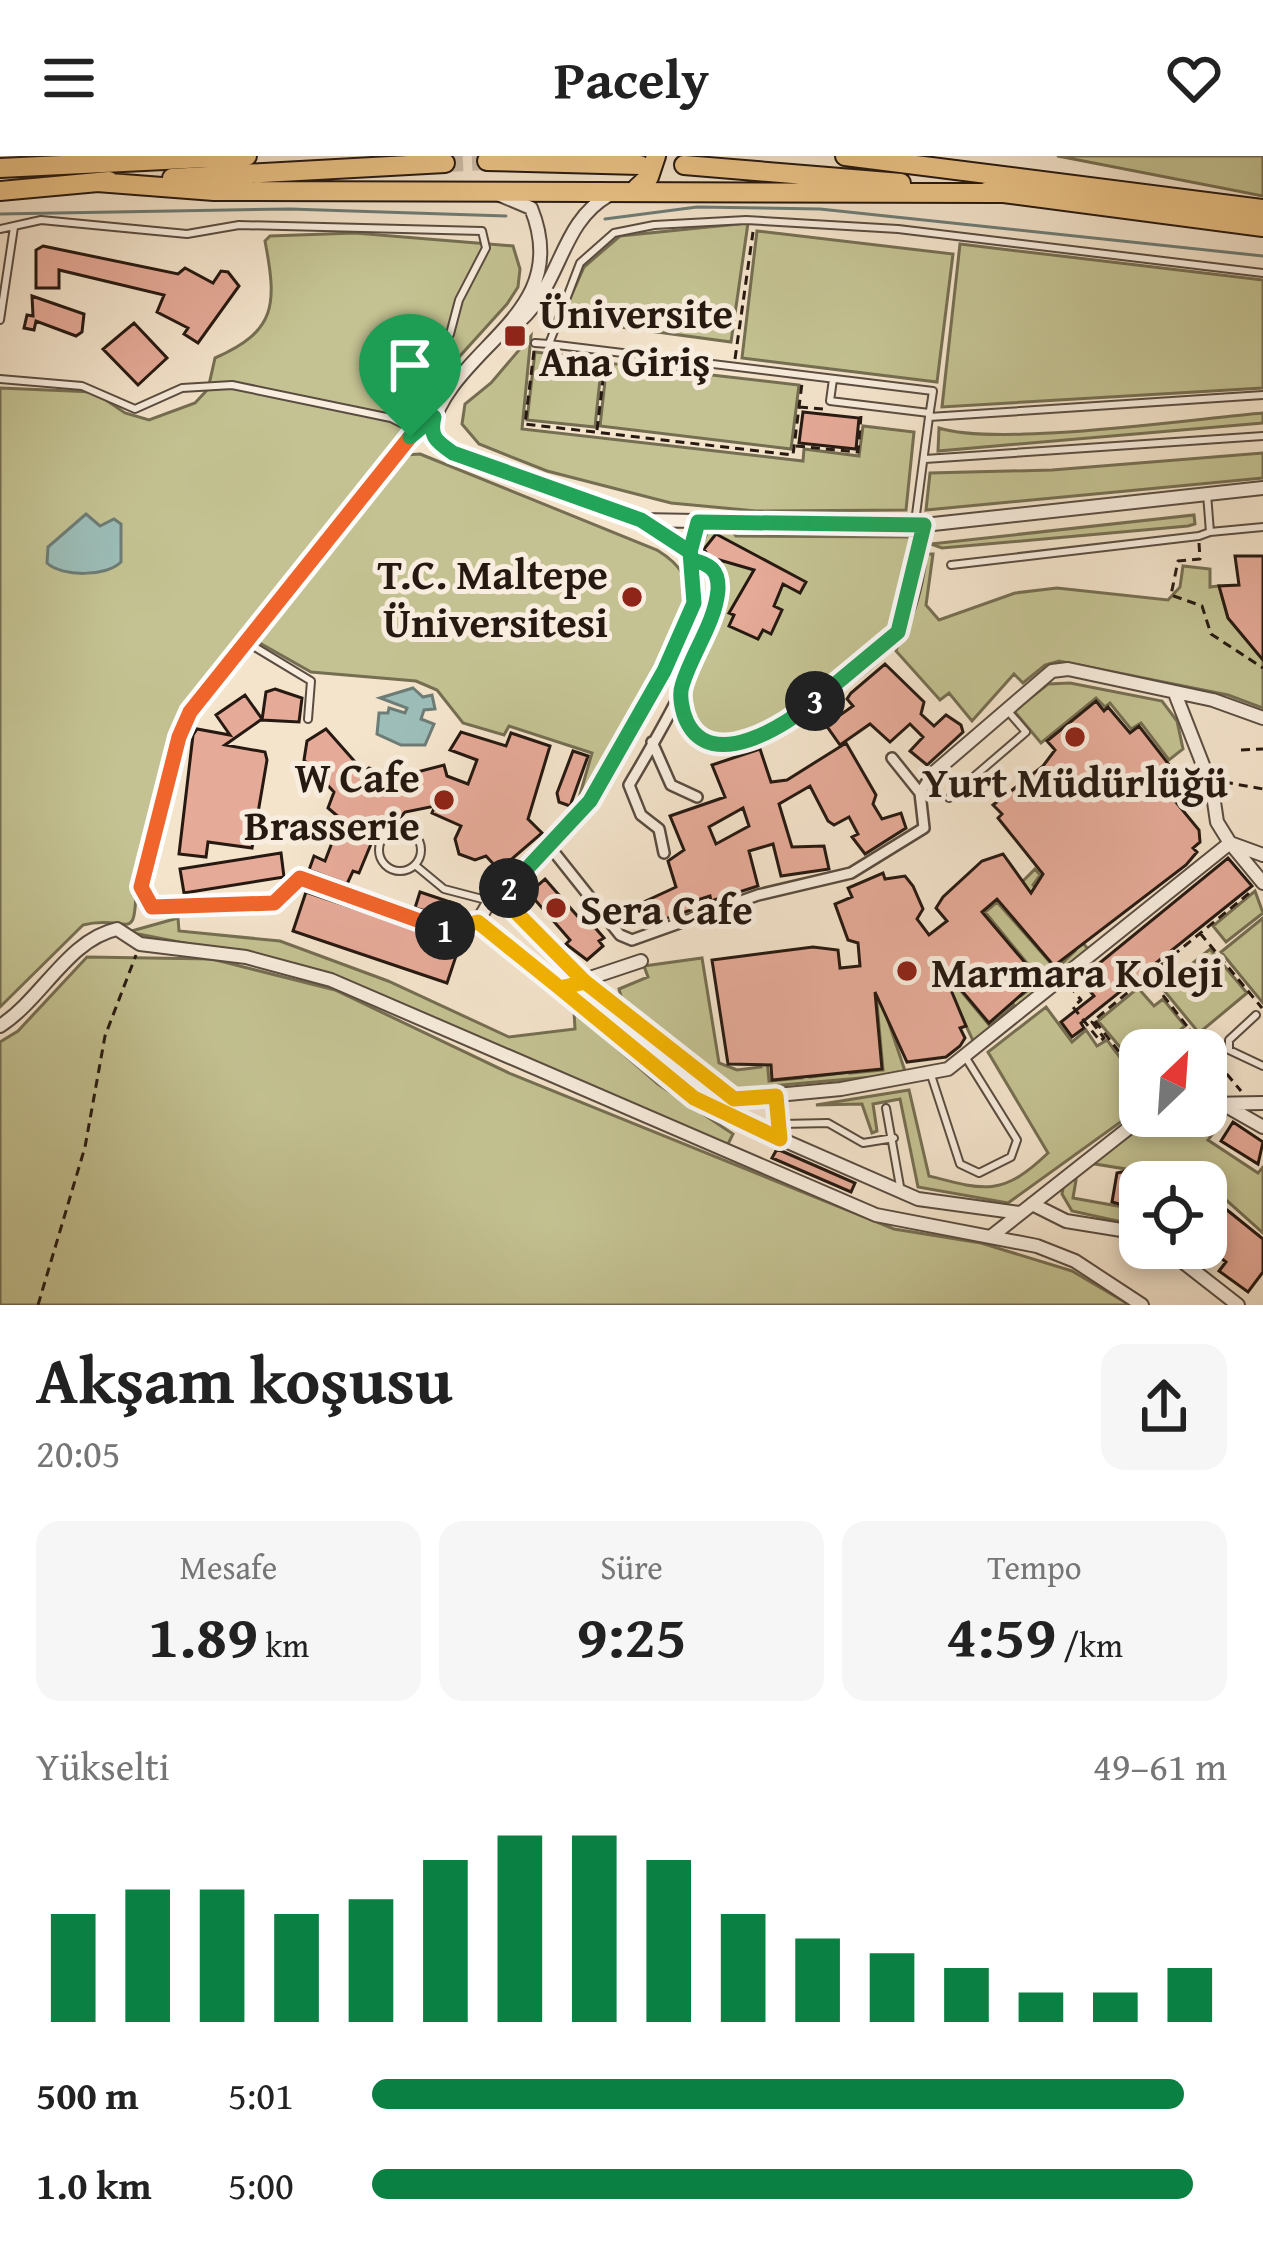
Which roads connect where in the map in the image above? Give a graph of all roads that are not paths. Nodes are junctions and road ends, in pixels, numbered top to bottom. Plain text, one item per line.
1 (125, 156) edge
2 (247, 156) edge
3 (845, 156) edge
4 (924, 156) edge
5 (447, 159) edge
6 (648, 160) edge
7 (488, 161) dead end
8 (684, 165) dead end
9 (0, 168) edge
10 (94, 172) junction
11 (1001, 184) junction
12 (477, 188) junction
13 (637, 188) junction
14 (0, 190) edge
15 (1263, 208) edge
16 (14, 227) junction
17 (1263, 227) edge
18 (0, 229) edge
19 (1263, 273) edge
20 (0, 320) edge
21 (500, 337) junction
22 (535, 343) road end
23 (549, 344) junction
24 (0, 379) edge
25 (833, 379) junction
26 (1263, 395) edge
27 (929, 415) junction
28 (434, 417) junction
29 (391, 418) junction
30 (1263, 436) edge
31 (410, 437) junction
32 (925, 459) junction
33 (1263, 488) edge
34 (1207, 494) junction
35 (641, 520) junction
36 (698, 522) junction
37 (919, 525) junction
38 (1263, 526) edge
39 (1210, 532) junction
40 (691, 556) junction
41 (951, 565) dead end
42 (248, 643) junction
43 (680, 690) junction
44 (1176, 695) junction
45 (1005, 707) junction
46 (1263, 718) edge
47 (308, 719) dead end
48 (652, 742) junction
49 (892, 758) dead end
50 (931, 775) joint
51 (920, 793) junction
52 (697, 797) dead end
53 (949, 798) dead end
54 (1230, 843) junction
55 (550, 847) junction
56 (664, 853) dead end
57 (1263, 855) edge
58 (415, 865) junction
59 (1263, 882) edge
60 (495, 898) junction
61 (478, 922) junction
62 (641, 961) dead end
63 (585, 982) junction
64 (560, 988) junction
65 (1259, 1012) edge
66 (0, 1026) edge
67 (966, 1058) junction
68 (1263, 1066) edge
69 (932, 1075) junction
70 (776, 1096) junction
71 (734, 1099) junction
72 (1257, 1103) edge
73 (1227, 1107) joint
74 (886, 1108) dead end
75 (739, 1121) junction
76 (779, 1124) junction
77 (1263, 1127) edge
78 (1119, 1135) edge
79 (894, 1138) junction
80 (780, 1139) junction
81 (901, 1192) junction
82 (1026, 1208) junction
83 (1119, 1229) edge
84 (993, 1235) junction
85 (1192, 1269) edge
86 (1142, 1305) edge
87 (1238, 1305) edge

1 - 10 highway
2 - 10 highway
3 - 11 highway
4 - 11 highway
5 - 10 highway
5 - 12 highway
6 - 7 highway
6 - 13 highway
8 - 11 highway
9 - 10 highway
10 - 12 highway
10 - 14 highway
11 - 13 highway
11 - 15 highway
11 - 17 highway
12 - 13 highway
12 - 21 street
13 - 21 street
16 - 18 lane
16 - 20 lane
16 - 29 lane
19 - 23 lane
21 - 28 street
22 - 23 lane
23 - 25 lane
24 - 29 lane
25 - 27 lane
25 - 27 lane
26 - 27 lane
27 - 32 lane
28 - 31 street
28 - 35 street
29 - 31 lane
30 - 32 lane
31 - 42 street
32 - 37 lane
33 - 34 street
34 - 37 street
34 - 39 lane
35 - 36 street
35 - 40 street
36 - 37 street
36 - 40 street
37 - 43 street
38 - 39 lane
39 - 41 lane
40 - 43 street
40 - 55 street
42 - 47 lane
42 - 61 street
43 - 48 street
44 - 45 street
44 - 46 street
44 - 54 street
45 - 50 street
45 - 53 lane
48 - 52 street
48 - 56 street
49 - 51 street
50 - 51 street
51 - 55 street
54 - 57 street
54 - 59 street
54 - 67 street
55 - 60 street
58 - 58 lane
58 - 60 lane
60 - 61 street
60 - 63 street
61 - 64 street
62 - 63 street
63 - 64 street
63 - 71 street
64 - 75 street
65 - 68 lane
66 - 84 street
67 - 69 street
67 - 69 lane
69 - 70 street
70 - 71 street
70 - 76 street
71 - 75 street
72 - 73 street
73 - 77 street
74 - 79 lane
75 - 80 street
76 - 79 lane
76 - 80 street
78 - 82 street
79 - 81 lane
80 - 81 street
81 - 82 street
82 - 83 street
82 - 84 street
84 - 86 street
85 - 87 street

